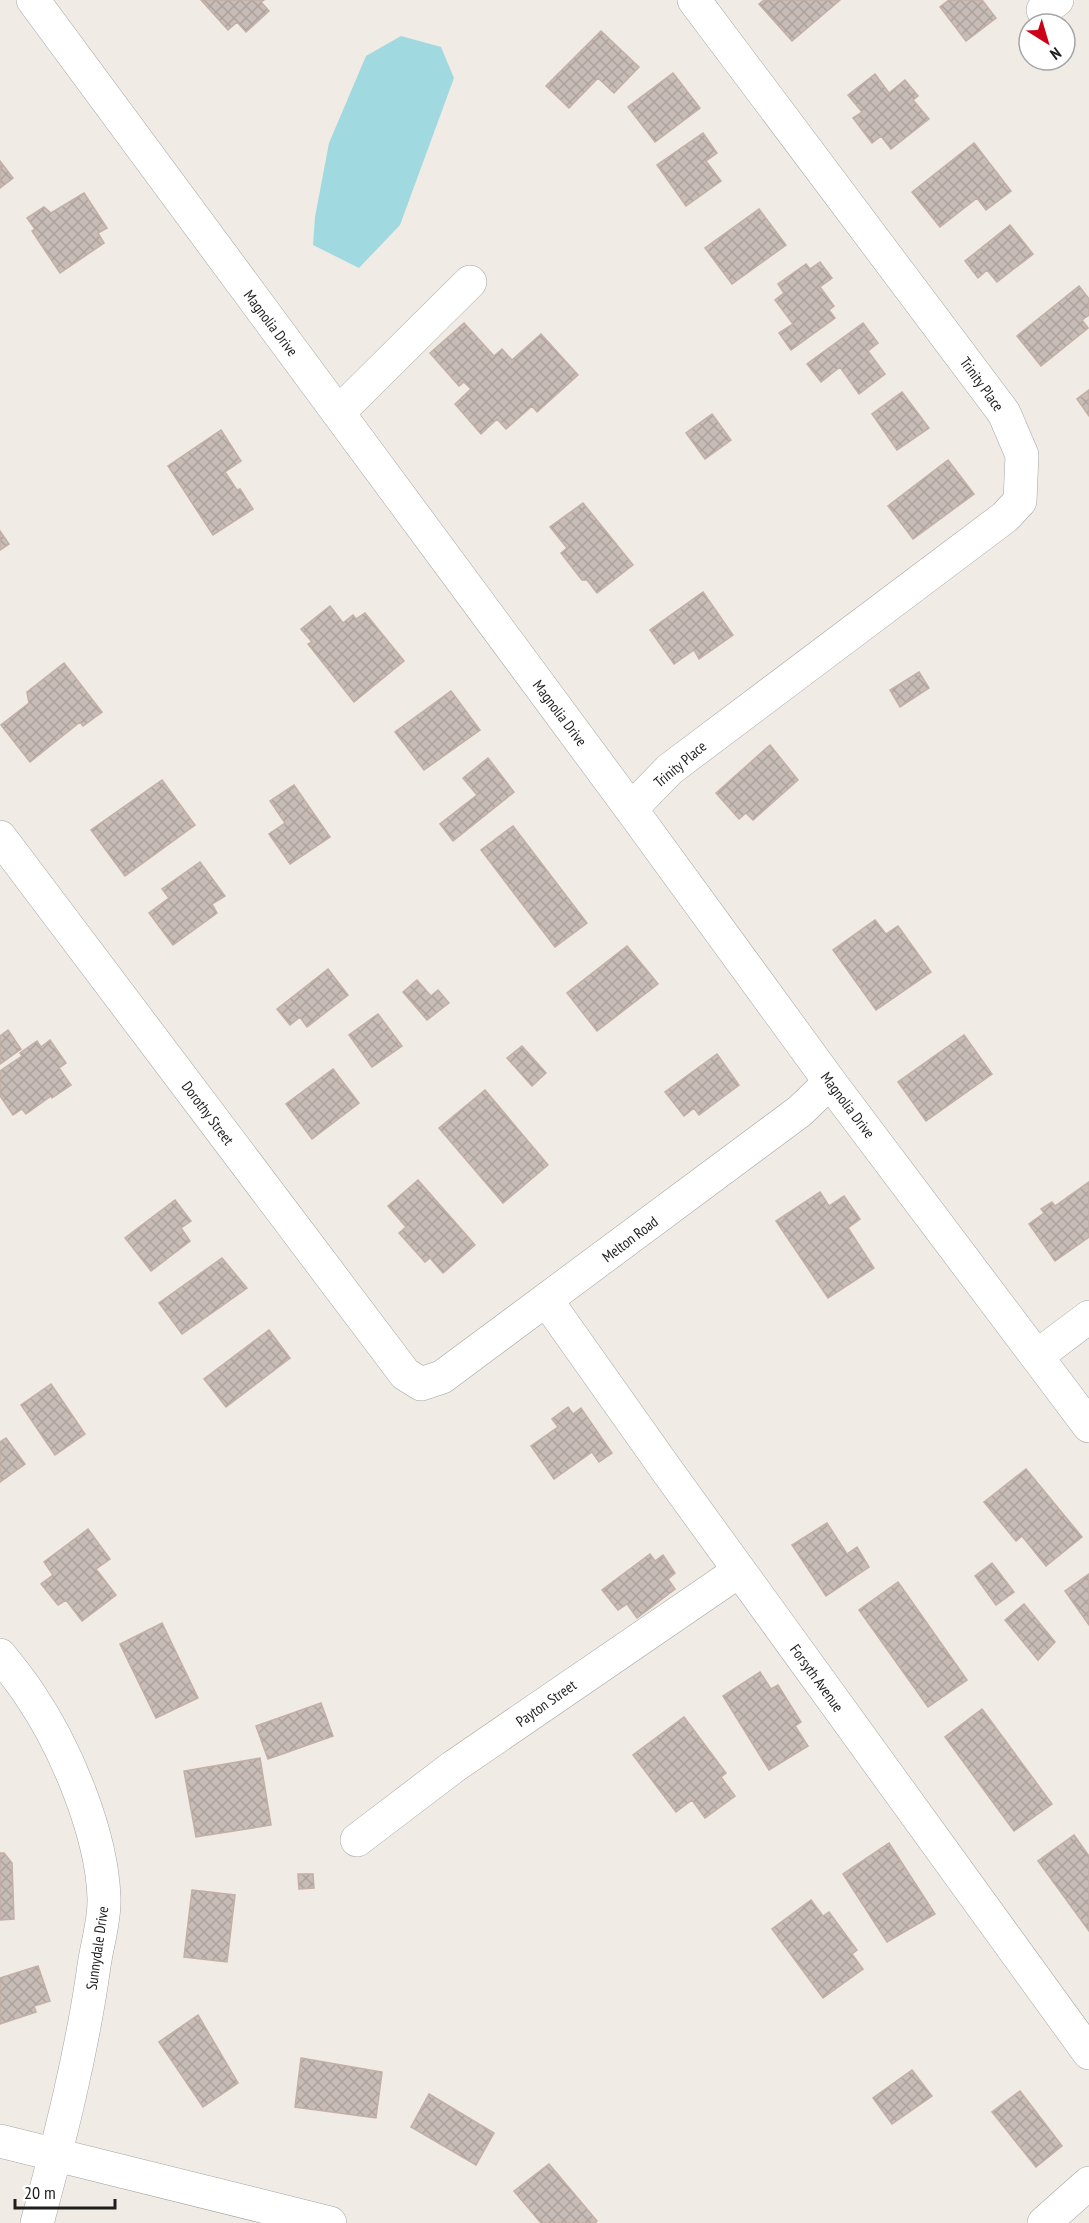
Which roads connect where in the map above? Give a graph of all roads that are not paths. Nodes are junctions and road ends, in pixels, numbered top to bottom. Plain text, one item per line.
1 (33, 0) edge
2 (694, 0) edge
3 (470, 282) dead end
4 (338, 413) junction
5 (631, 809) junction
6 (0, 837) edge
7 (830, 1082) junction
8 (547, 1301) junction
9 (1089, 1317) edge
10 (1037, 1356) junction
11 (421, 1384) joint
12 (1089, 1426) edge
13 (739, 1570) junction
14 (0, 1655) edge
15 (357, 1840) dead end
16 (1089, 2053) edge
17 (0, 2141) edge
18 (56, 2155) junction
19 (1089, 2183) edge
20 (36, 2223) edge
21 (330, 2223) edge
22 (1044, 2223) edge

1 - 4 street, Magnolia Drive
2 - 5 street, Trinity Place
3 - 4 street
4 - 5 street, Magnolia Drive
5 - 7 street, Magnolia Drive
6 - 11 street, Dorothy Street
7 - 8 street, Melton Road
7 - 10 street, Magnolia Drive
8 - 11 street, Melton Road
8 - 13 street, Forsyth Avenue
9 - 10 street
10 - 12 street, Magnolia Drive
13 - 15 street, Payton Street
13 - 16 street, Forsyth Avenue
14 - 18 street, Sunnydale Drive
17 - 18 street
18 - 20 street, Sunnydale Drive
18 - 21 street
19 - 22 street

